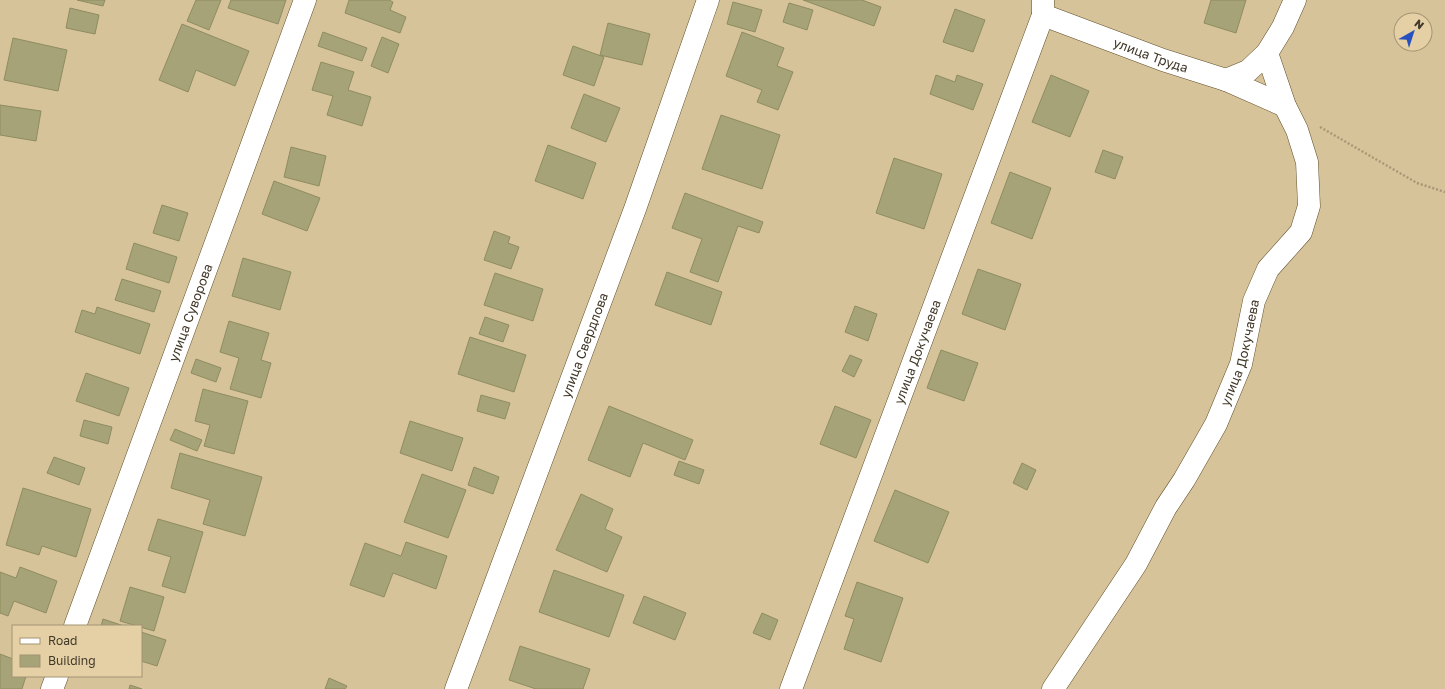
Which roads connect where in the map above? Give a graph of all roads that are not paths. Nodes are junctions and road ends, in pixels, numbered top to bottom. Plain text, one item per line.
1 (306, 0) edge
2 (708, 0) edge
3 (1295, 0) edge
4 (1043, 7) edge
5 (1267, 52) junction
6 (1226, 80) junction
7 (1285, 106) junction
8 (75, 625) edge
9 (57, 677) edge
10 (52, 689) edge
11 (456, 689) edge
12 (791, 689) edge
13 (1053, 689) edge

1 - 8 street, улица Суворова
2 - 11 street, улица Свердлова
3 - 5 street
4 - 6 street, улица Труда
4 - 12 street, улица Докучаева
5 - 6 street
5 - 7 street, улица Докучаева
6 - 7 street, улица Труда
7 - 13 street, улица Докучаева
9 - 10 street

